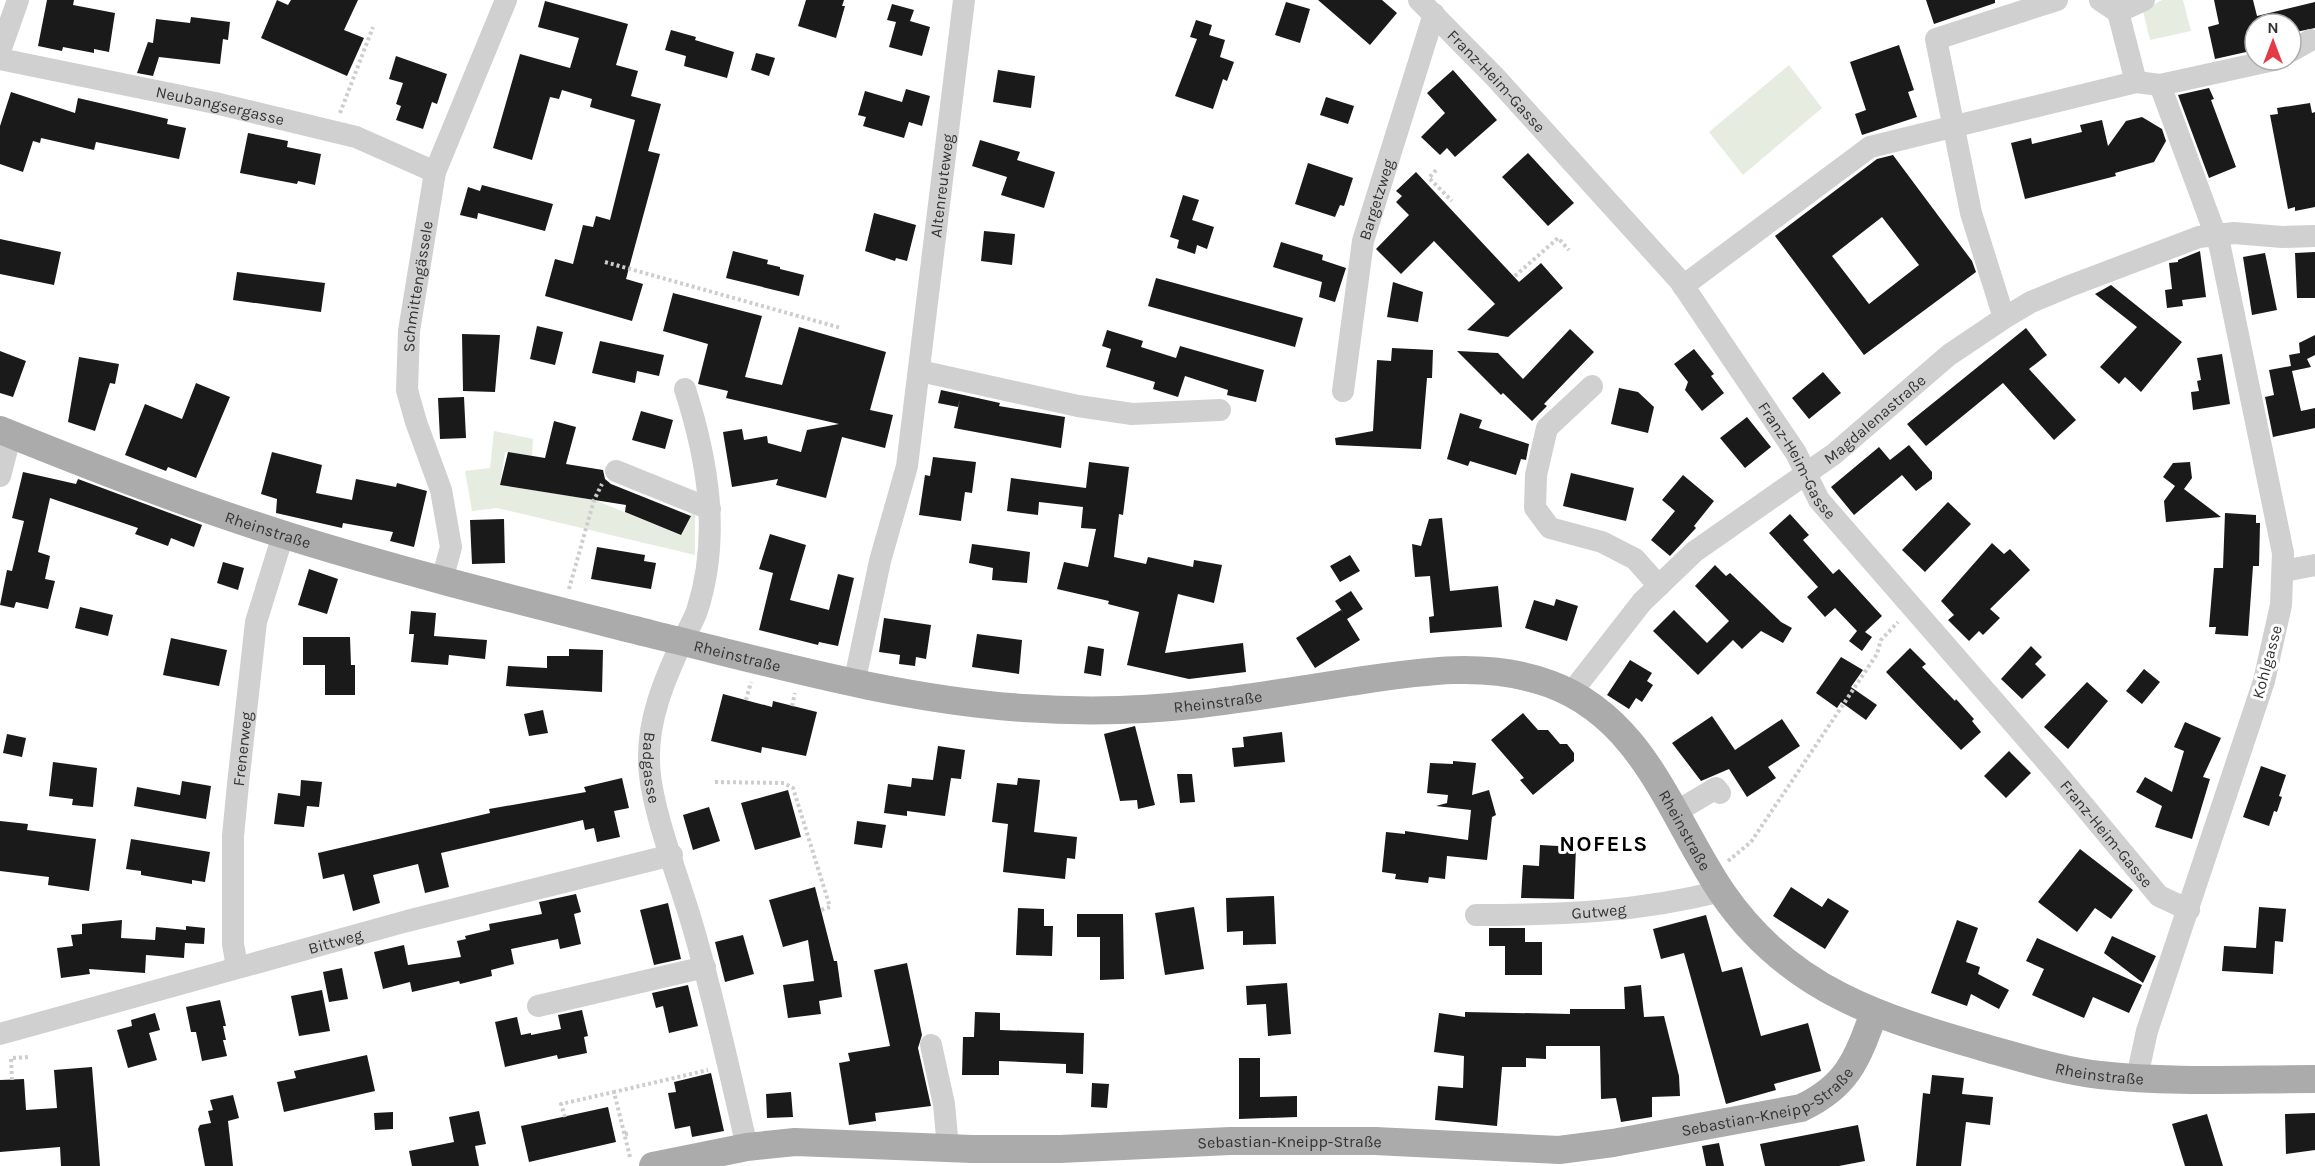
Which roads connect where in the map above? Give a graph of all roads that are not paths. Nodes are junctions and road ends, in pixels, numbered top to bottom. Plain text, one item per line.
1 (18, 0) edge
2 (506, 0) edge
3 (964, 0) edge
4 (2057, 0) edge
5 (2144, 0) edge
6 (2109, 6) edge
7 (1426, 7) edge
8 (0, 51) edge
9 (0, 59) edge
10 (2243, 67) edge
11 (2136, 82) junction
12 (2160, 85) junction
13 (1953, 125) junction
14 (435, 172) junction
15 (2215, 235) junction
16 (2315, 236) edge
17 (1683, 286) junction
18 (2004, 318) junction
19 (920, 371) junction
20 (1592, 386) dead end
21 (685, 389) dead end
22 (1343, 392) dead end
23 (1220, 410) dead end
24 (5, 432) edge
25 (616, 471) dead end
26 (1806, 473) junction
27 (0, 476) edge
28 (710, 509) junction
29 (283, 535) junction
30 (2315, 565) edge
31 (2283, 571) junction
32 (442, 580) junction
33 (1659, 586) junction
34 (683, 641) junction
35 (855, 684) junction
36 (1571, 693) junction
37 (1721, 788) dead end
38 (1676, 812) junction
39 (672, 855) junction
40 (1721, 878) junction
41 (2189, 910) junction
42 (1476, 915) dead end
43 (237, 967) junction
44 (705, 967) junction
45 (538, 1006) dead end
46 (1875, 1013) junction
47 (0, 1034) edge
48 (931, 1045) dead end
49 (2137, 1077) junction
50 (2315, 1079) edge
51 (747, 1147) junction
52 (948, 1148) junction
53 (642, 1163) edge

1 - 8 street
2 - 14 street, Schmittengässele
3 - 19 street, Altenreuteweg
4 - 13 street
5 - 6 street
6 - 11 street
7 - 17 street, Franz-Heim-Gasse
7 - 22 street, Bargetzweg
9 - 14 street, Neubangsergasse
10 - 12 street
11 - 12 street
11 - 13 street
12 - 15 street
13 - 17 street
13 - 18 street
14 - 32 street, Schmittengässele
15 - 16 street, Magdalenastraße
15 - 18 street, Magdalenastraße
15 - 31 street, Kohlgasse
17 - 26 street, Franz-Heim-Gasse
18 - 26 street, Magdalenastraße
19 - 23 street
19 - 35 street, Altenreuteweg
20 - 33 street
21 - 28 street, Badgasse
24 - 27 street
24 - 29 main road, Rheinstraße
25 - 28 street
26 - 33 street, Magdalenastraße
26 - 41 street, Franz-Heim-Gasse
28 - 34 street, Badgasse
29 - 32 main road, Rheinstraße
29 - 43 street, Frenerweg
30 - 31 street
31 - 41 street, Kohlgasse
32 - 34 main road, Rheinstraße
33 - 36 street, Magdalenastraße
34 - 35 main road, Rheinstraße
34 - 39 street, Badgasse
35 - 36 main road, Rheinstraße
36 - 38 main road, Rheinstraße
37 - 38 street
38 - 40 main road, Rheinstraße
39 - 43 street, Bittweg
39 - 44 street, Badgasse
40 - 42 street, Gutweg
40 - 46 main road, Rheinstraße
41 - 49 street, Kohlgasse
43 - 47 street, Bittweg
44 - 45 street
44 - 51 street, Badgasse
46 - 49 main road, Rheinstraße
46 - 52 main road, Sebastian-Kneipp-Straße
48 - 52 street
49 - 50 main road, Rheinstraße
51 - 52 main road, Sebastian-Kneipp-Straße
51 - 53 main road, Sebastian-Kneipp-Straße

